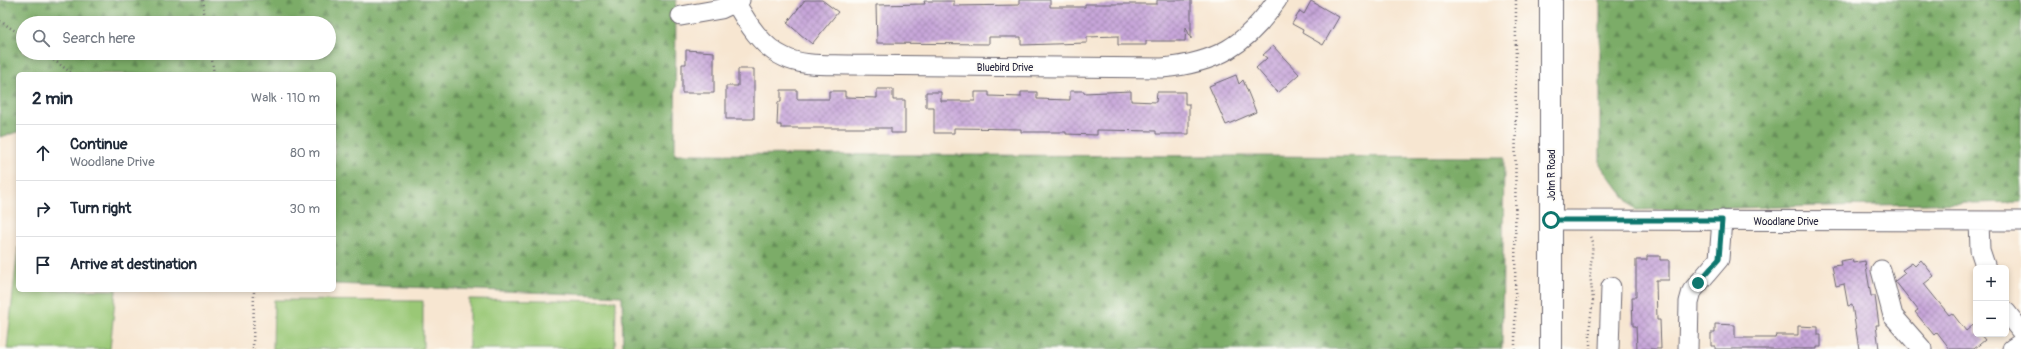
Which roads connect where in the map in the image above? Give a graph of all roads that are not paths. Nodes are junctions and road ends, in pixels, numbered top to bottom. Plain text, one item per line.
1 (1277, 0) edge
2 (1551, 0) edge
3 (738, 1) edge
4 (681, 16) dead end
5 (1551, 220) junction
6 (1722, 220) junction
7 (1979, 221) junction
8 (2021, 221) edge
9 (1985, 265) edge
10 (1881, 270) dead end
11 (1610, 287) dead end
12 (2009, 316) edge
13 (2021, 331) edge
14 (2021, 343) edge
15 (1551, 349) edge
16 (1609, 349) edge
17 (1688, 349) edge
18 (1922, 349) edge
19 (2012, 349) edge

1 - 3 street, Bluebird Drive
2 - 5 main road, John R Road
3 - 4 street
5 - 6 street, Woodlane Drive
5 - 15 main road, John R Road
6 - 7 street, Woodlane Drive
6 - 17 street
7 - 8 street, Woodlane Drive
7 - 9 street
10 - 18 street
11 - 16 street
12 - 13 street
14 - 19 street

